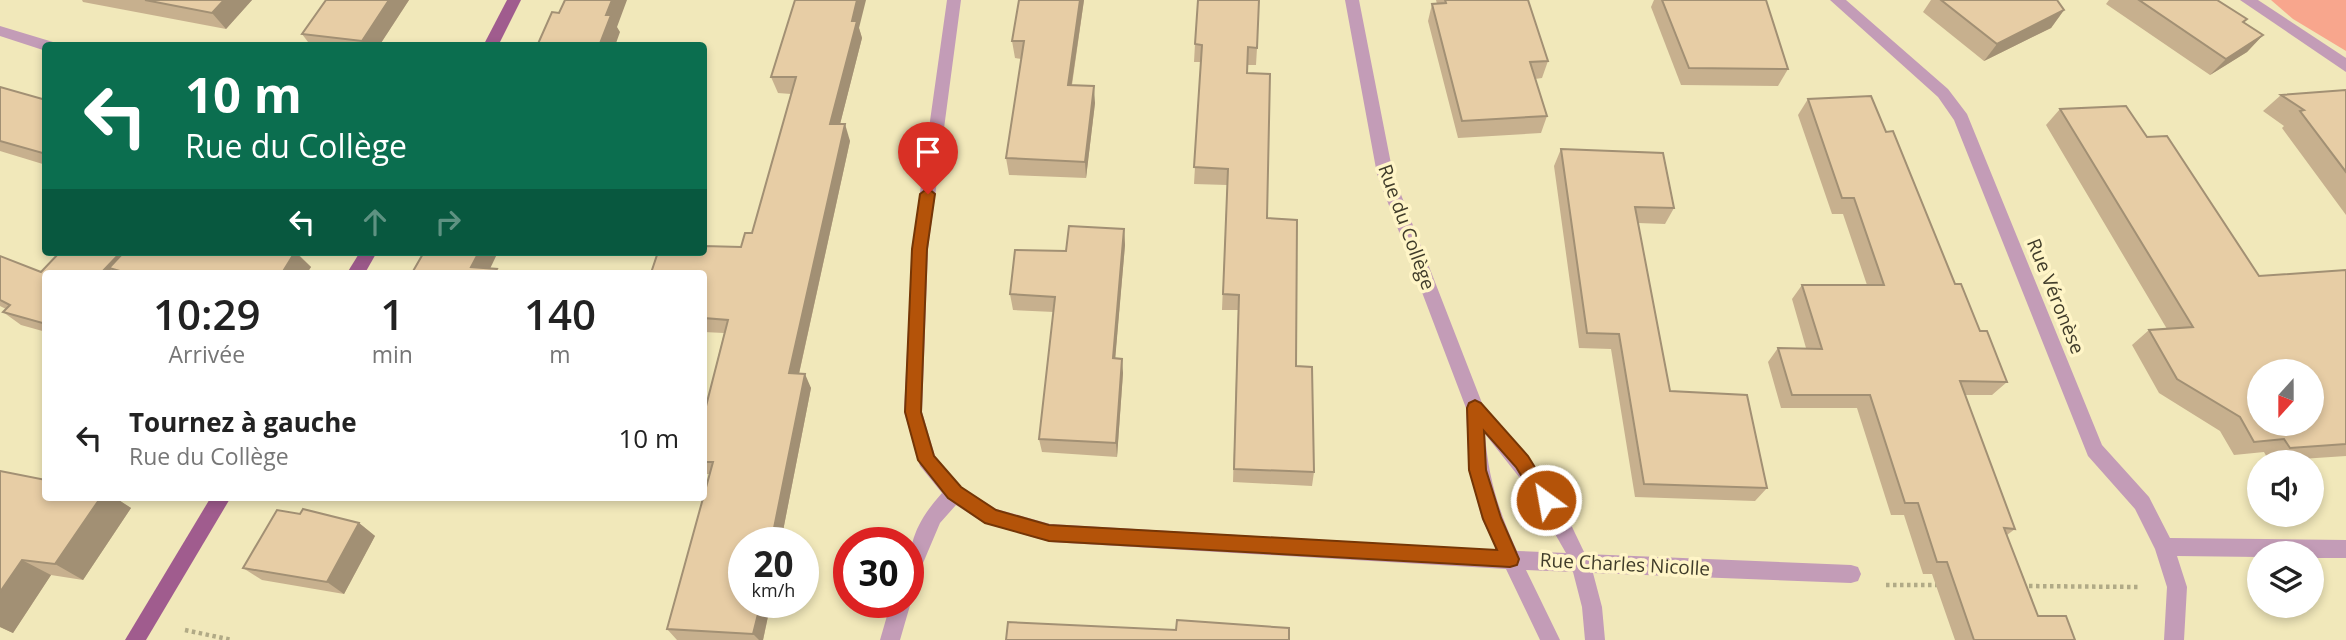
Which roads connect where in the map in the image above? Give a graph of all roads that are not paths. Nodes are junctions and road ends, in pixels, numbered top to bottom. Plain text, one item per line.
1 (514, 0) edge
2 (954, 0) edge
3 (1352, 0) edge
4 (1838, 0) edge
5 (2247, 0) edge
6 (0, 31) edge
7 (492, 42) edge
8 (42, 44) edge
9 (2346, 66) edge
10 (1475, 408) junction
11 (954, 493) junction
12 (219, 501) edge
13 (924, 538) edge
14 (2164, 547) junction
15 (2346, 549) edge
16 (1510, 559) junction
17 (1579, 561) junction
18 (1851, 574) road end
19 (896, 618) edge
20 (135, 640) edge
21 (890, 640) edge
22 (1550, 640) edge
23 (1595, 640) edge
24 (2174, 640) edge

1 - 7 main road
2 - 11 street, Rue Charles Nicolle
3 - 10 street, Rue du Collège
4 - 14 street, Rue Véronèse
5 - 9 street
6 - 8 street
10 - 16 street, Rue du Collège
10 - 17 street, Rue du Collège
11 - 13 street
11 - 16 street, Rue Charles Nicolle
12 - 20 main road
14 - 15 street
14 - 24 street, Rue Véronèse
16 - 17 street, Rue Charles Nicolle
16 - 22 street, Rue du Collège
17 - 18 street, Rue Charles Nicolle
17 - 23 street, Rue du Collège
19 - 21 street

